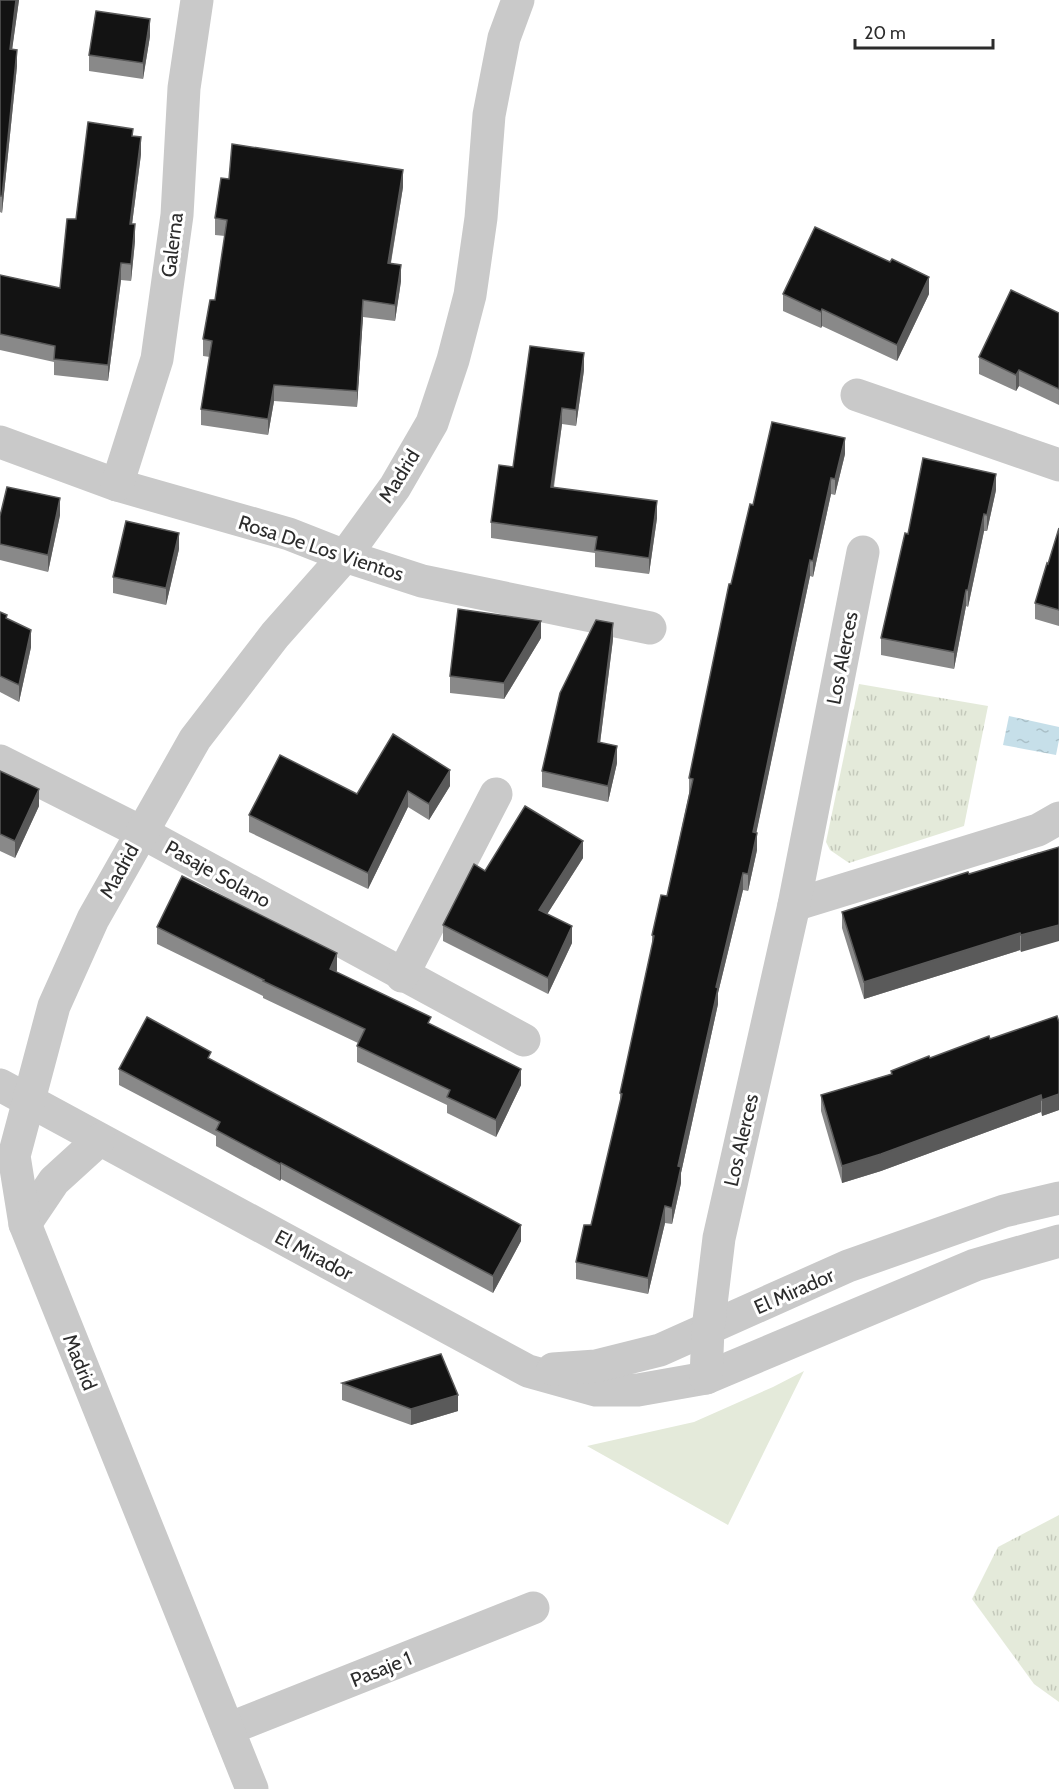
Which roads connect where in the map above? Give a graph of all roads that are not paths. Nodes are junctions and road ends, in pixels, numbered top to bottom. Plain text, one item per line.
1 (196, 0) edge
2 (518, 0) edge
3 (857, 395) dead end
4 (0, 442) edge
5 (1059, 465) edge
6 (117, 485) junction
7 (863, 552) dead end
8 (345, 556) junction
9 (650, 628) dead end
10 (0, 761) edge
11 (496, 794) dead end
12 (1059, 818) edge
13 (141, 832) junction
14 (794, 905) junction
15 (402, 976) junction
16 (524, 1041) dead end
17 (0, 1085) edge
18 (28, 1100) junction
19 (99, 1140) junction
20 (1059, 1198) edge
21 (25, 1224) junction
22 (1059, 1241) edge
23 (708, 1329) junction
24 (528, 1371) junction
25 (706, 1378) junction
26 (533, 1608) dead end
27 (228, 1730) junction
28 (252, 1789) edge

1 - 6 street, Galerna
2 - 8 street, Madrid
3 - 5 street
4 - 6 street, Rosa De Los Vientos
6 - 8 street, Rosa De Los Vientos
7 - 14 street, Los Alerces
8 - 9 street, Rosa De Los Vientos
8 - 13 street, Madrid
10 - 13 street, Pasaje Solano
11 - 15 street
12 - 14 street
13 - 15 street, Pasaje Solano
13 - 18 street, Madrid
14 - 23 street, Los Alerces
15 - 16 street, Pasaje Solano
17 - 18 street, El Mirador
18 - 19 street, El Mirador
18 - 21 street, Madrid
19 - 21 street
19 - 24 street, El Mirador
20 - 23 street, El Mirador
21 - 27 street, Madrid
22 - 25 street, El Mirador
23 - 24 street, El Mirador
23 - 25 street, Los Alerces
24 - 25 street, El Mirador
26 - 27 street, Pasaje 1
27 - 28 street, Madrid

